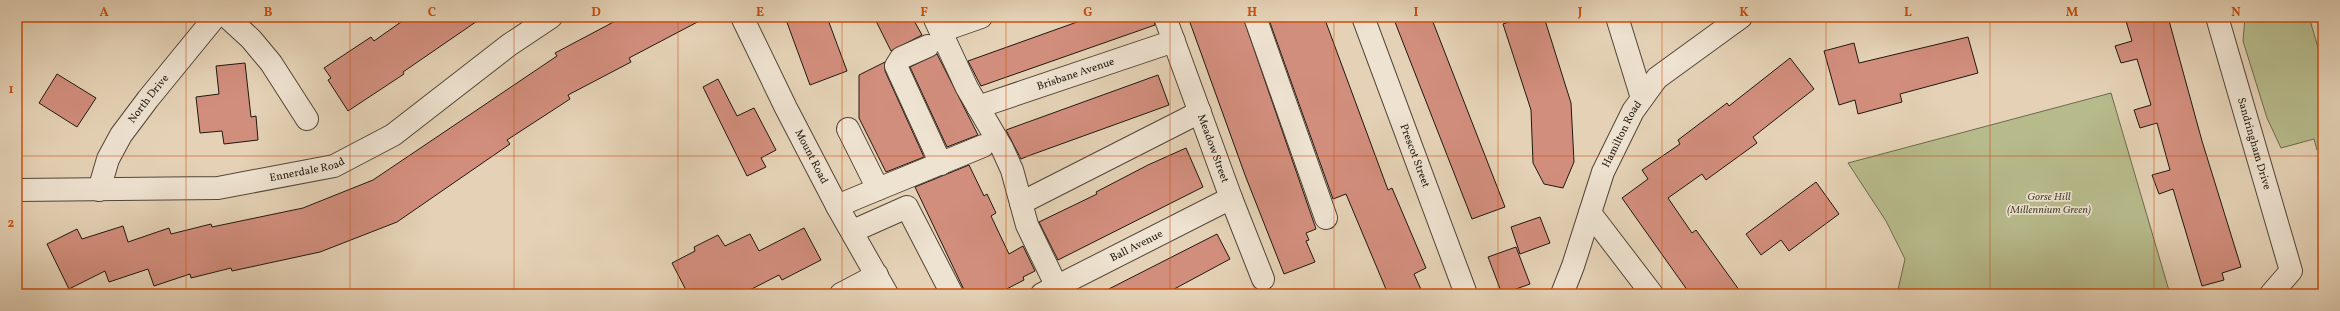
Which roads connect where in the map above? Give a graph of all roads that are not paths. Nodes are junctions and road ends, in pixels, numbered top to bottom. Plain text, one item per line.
1 (215, 17) edge
2 (227, 17) edge
3 (551, 17) edge
4 (742, 17) edge
5 (981, 17) edge
6 (1165, 17) edge
7 (1255, 17) edge
8 (1363, 17) edge
9 (1617, 17) edge
10 (1741, 17) edge
11 (2217, 17) edge
12 (934, 31) edge
13 (1174, 41) junction
14 (1642, 98) junction
15 (978, 107) junction
16 (1200, 112) junction
17 (307, 119) dead end
18 (848, 129) dead end
19 (983, 146) dead end
20 (941, 164) junction
21 (878, 189) junction
22 (17, 190) edge
23 (100, 190) junction
24 (1231, 198) junction
25 (1021, 203) junction
26 (837, 206) junction
27 (1590, 213) junction
28 (1326, 218) dead end
29 (853, 231) junction
30 (877, 275) junction
31 (1263, 278) dead end
32 (1049, 290) edge
33 (841, 294) edge
34 (887, 294) edge
35 (952, 294) edge
36 (1466, 294) edge
37 (1562, 294) edge
38 (1652, 294) edge
39 (2271, 294) edge

1 - 23 street, North Drive
2 - 17 street
3 - 23 street, Ennerdale Road
4 - 26 street, Mount Road
5 - 12 street
6 - 13 street, Meadow Street
7 - 28 street
8 - 36 street, Prescot Street
9 - 14 street
10 - 14 street, Hamilton Road
11 - 39 street, Sandringham Drive
12 - 15 street
12 - 20 street
13 - 15 street, Brisbane Avenue
13 - 16 street, Meadow Street
14 - 27 street, Hamilton Road
15 - 25 street
16 - 24 street, Meadow Street
16 - 25 street
18 - 21 street
19 - 20 street
20 - 21 street
21 - 26 street
22 - 23 street, Ennerdale Road
24 - 31 street, Meadow Street
24 - 32 street, Ball Avenue
25 - 32 street
26 - 29 street, Mount Road
27 - 37 street, Hamilton Road
27 - 38 street
29 - 30 street, Mount Road
29 - 35 street
30 - 33 street
30 - 34 street, Mount Road

